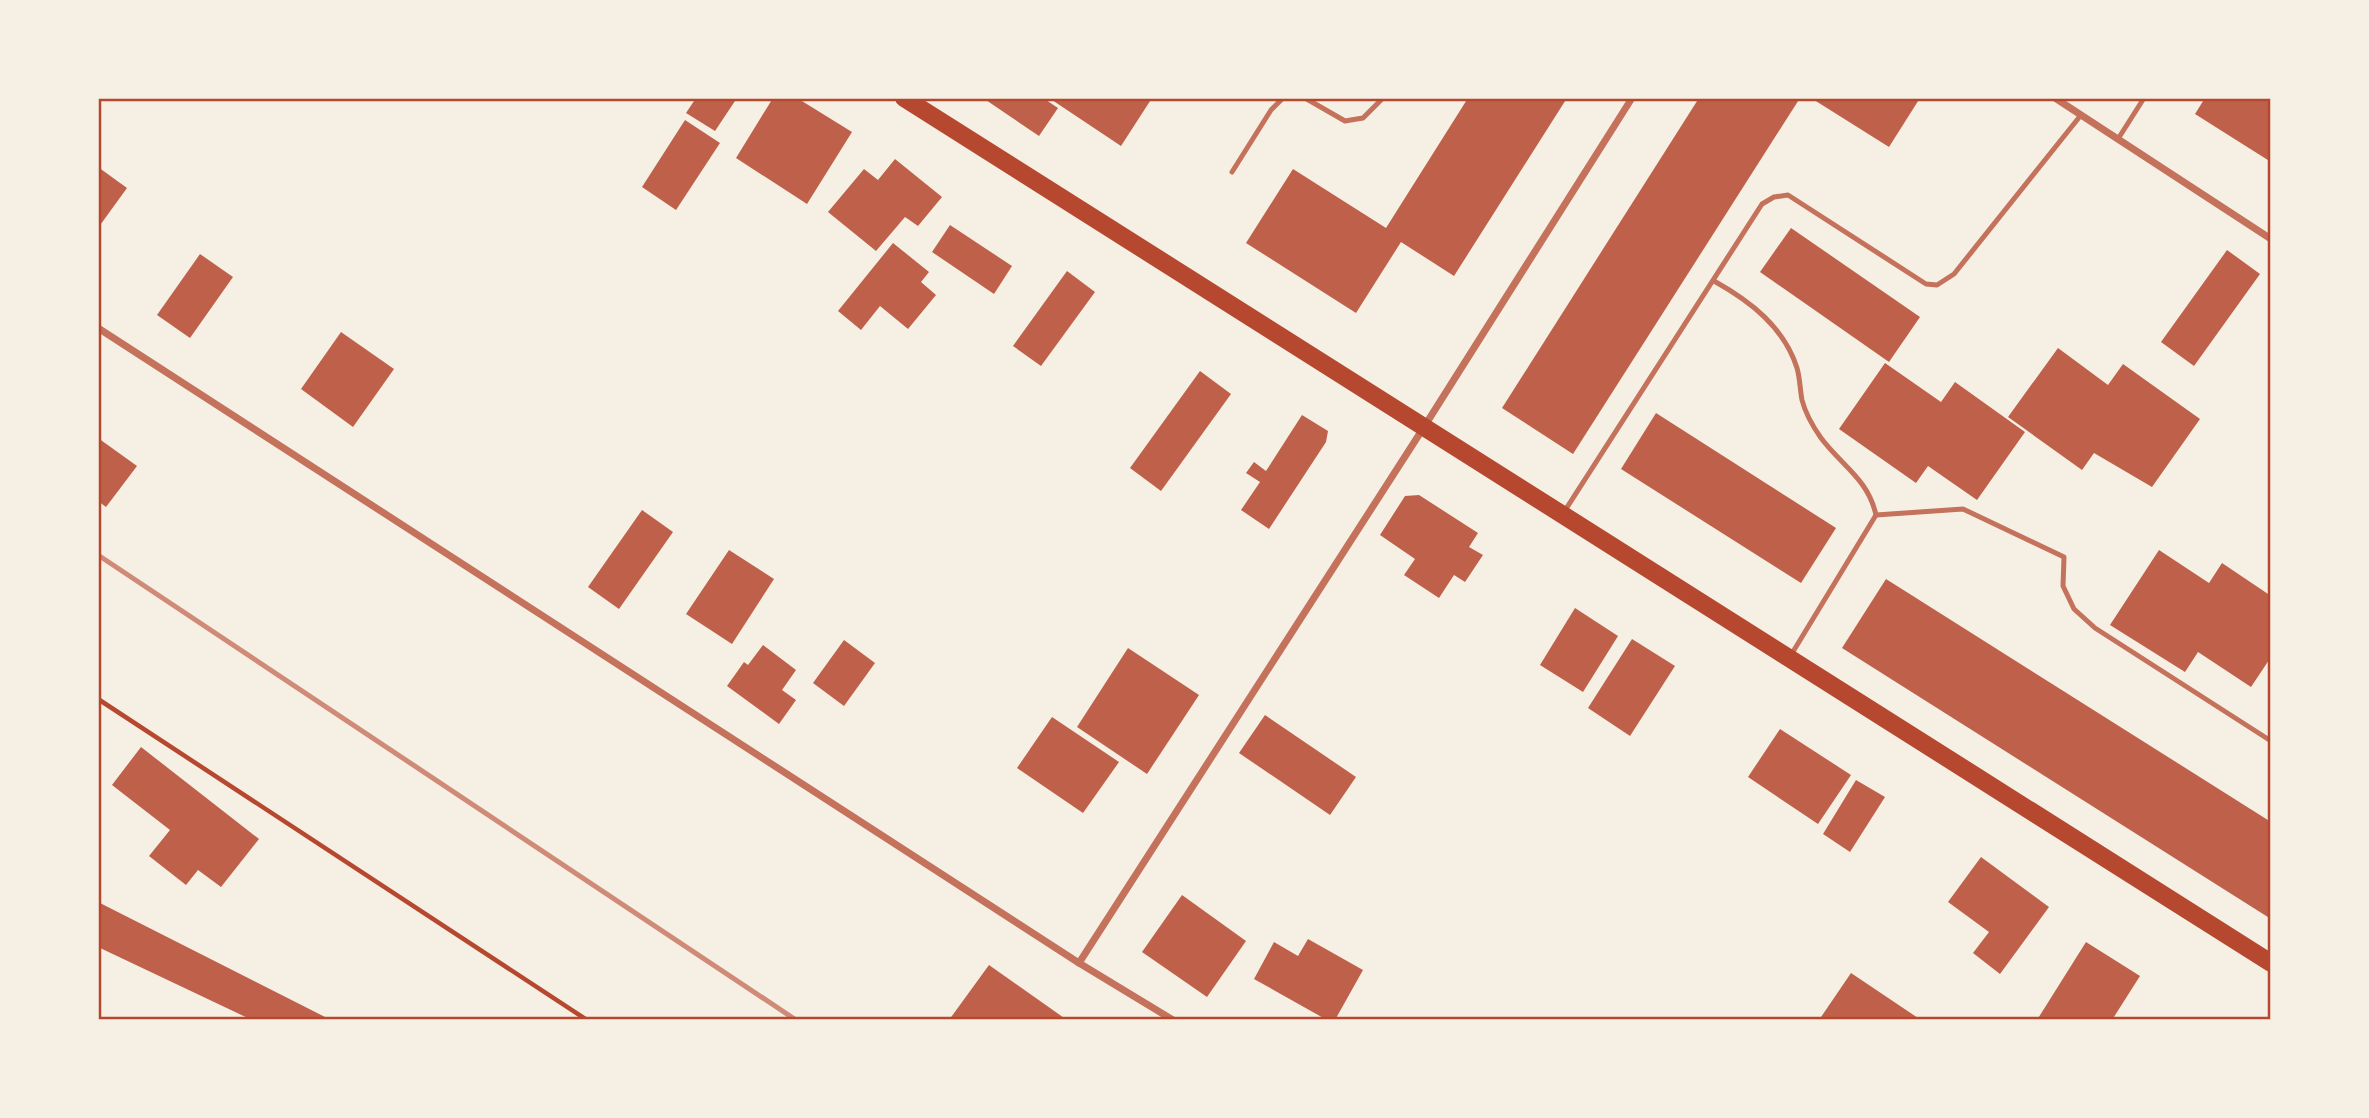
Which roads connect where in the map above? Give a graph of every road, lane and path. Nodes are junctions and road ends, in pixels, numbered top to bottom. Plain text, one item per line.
1 (904, 98) edge
2 (1283, 98) edge
3 (1305, 98) edge
4 (1382, 98) edge
5 (1632, 98) edge
6 (2055, 98) edge
7 (2144, 98) edge
8 (2081, 115) junction
9 (2118, 139) junction
10 (1232, 172) dead end
11 (2271, 239) edge
12 (1714, 281) junction
13 (98, 328) edge
14 (1424, 427) junction
15 (1562, 514) junction
16 (1876, 515) junction
17 (1789, 658) junction
18 (98, 699) edge
19 (2271, 741) edge
20 (1079, 963) junction
21 (2271, 963) edge
22 (587, 1020) edge
23 (1173, 1020) edge

1 - 14 main road
2 - 10 lane
3 - 4 lane
5 - 14 street
6 - 8 street
7 - 9 lane
8 - 9 street
8 - 12 lane
9 - 11 street
12 - 15 lane
12 - 16 lane
13 - 20 street
14 - 15 main road
14 - 20 street
15 - 17 main road
16 - 17 lane
16 - 19 lane
17 - 21 main road
18 - 22 path
20 - 23 street

